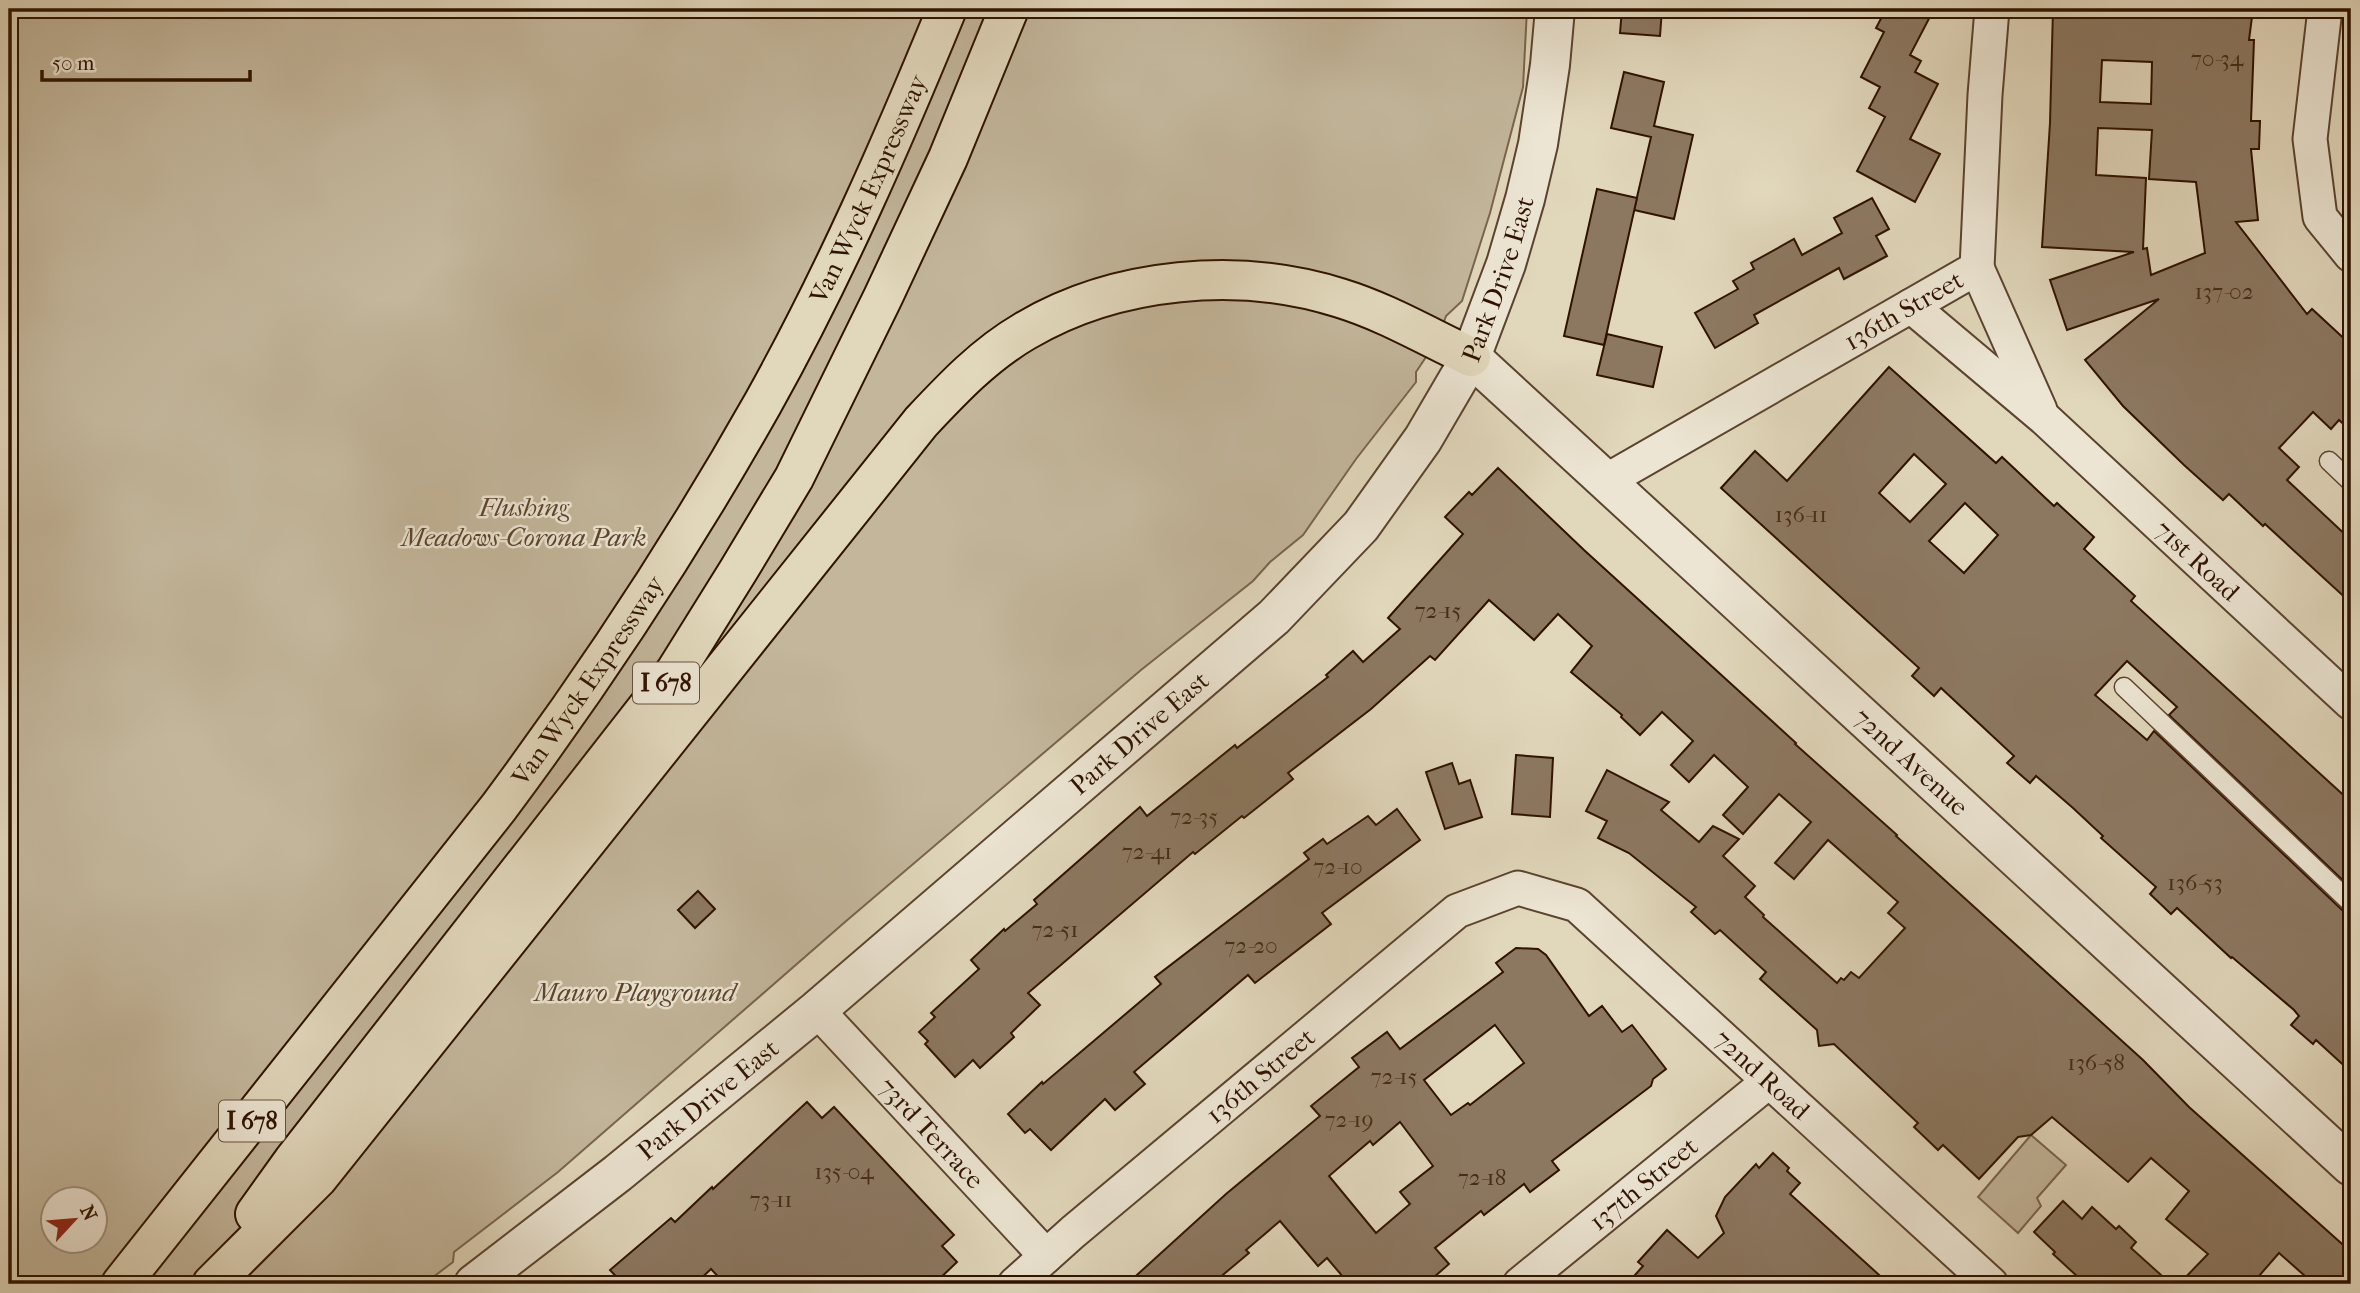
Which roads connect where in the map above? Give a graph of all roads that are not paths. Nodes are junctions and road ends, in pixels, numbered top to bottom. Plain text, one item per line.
1 (947, 9) edge
2 (1009, 9) edge
3 (1555, 9) edge
4 (1992, 9) edge
5 (2325, 9) edge
6 (2351, 256) edge
7 (1977, 268) junction
8 (1911, 306) junction
9 (1471, 357) junction
10 (2043, 418) junction
11 (2329, 461) dead end
12 (1606, 481) junction
13 (2351, 482) edge
14 (2124, 687) dead end
15 (2351, 703) edge
16 (1518, 888) joint
17 (2351, 903) edge
18 (817, 1010) junction
19 (1768, 1082) junction
20 (2351, 1166) edge
21 (1046, 1256) junction
22 (1989, 1283) edge
23 (121, 1284) edge
24 (205, 1284) edge
25 (212, 1284) edge
26 (474, 1284) edge
27 (1015, 1284) edge
28 (1520, 1284) edge

1 - 23 highway, Van Wyck Expressway / I 678
2 - 24 highway, I 678
3 - 9 street, Park Drive East
4 - 7 street, 136th Street
5 - 6 street
7 - 8 street, 136th Street
7 - 10 street, 71st Road
8 - 10 street, 71st Road
8 - 12 street, 136th Street
9 - 12 street, 72nd Avenue
9 - 18 street, Park Drive East
9 - 25 highway
10 - 15 street, 71st Road
11 - 13 lane
12 - 20 street, 72nd Avenue
14 - 17 lane
16 - 19 street, 72nd Road
16 - 21 street, 136th Street
18 - 21 street, 73rd Terrace
18 - 26 street, Park Drive East
19 - 22 street, 72nd Road
19 - 28 street, 137th Street
21 - 27 street, 136th Street

